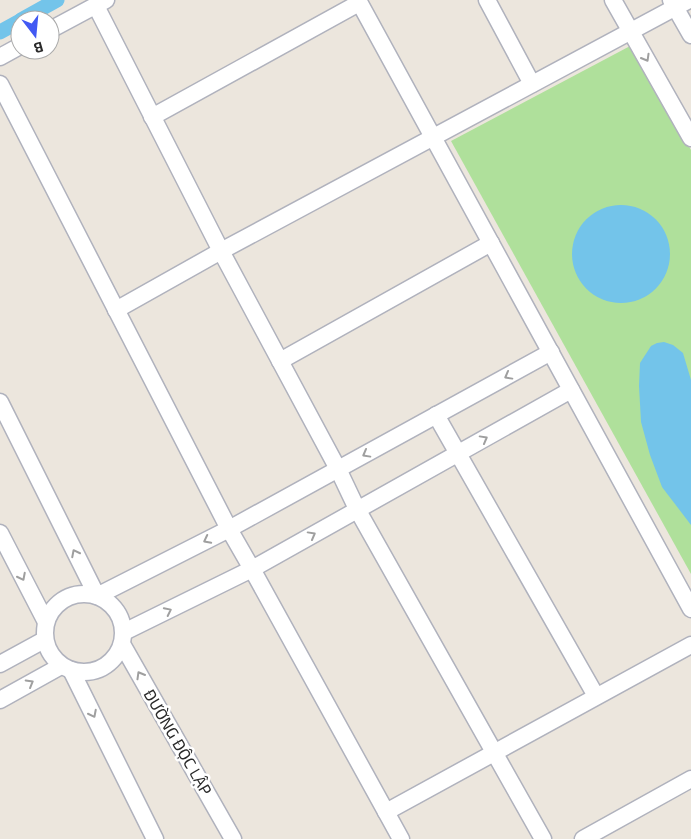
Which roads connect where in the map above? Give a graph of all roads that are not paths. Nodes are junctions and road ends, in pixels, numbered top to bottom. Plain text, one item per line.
1 (487, 0) edge
2 (613, 0) edge
3 (359, 1) edge
4 (679, 2) edge
5 (101, 3) edge
6 (60, 25) edge
7 (630, 31) junction
8 (691, 35) edge
9 (0, 84) edge
10 (532, 84) junction
11 (152, 117) junction
12 (433, 138) junction
13 (691, 138) edge
14 (491, 244) junction
15 (221, 252) junction
16 (116, 310) junction
17 (551, 352) junction
18 (280, 361) junction
19 (571, 390) junction
20 (0, 402) edge
21 (436, 415) junction
22 (458, 453) junction
23 (338, 469) junction
24 (357, 510) junction
25 (229, 529) junction
26 (0, 533) edge
27 (252, 568) junction
28 (98, 596) junction
29 (691, 609) edge
30 (46, 622) junction
31 (123, 638) junction
32 (44, 640) junction
33 (691, 644) edge
34 (0, 664) edge
35 (66, 668) junction
36 (596, 696) junction
37 (0, 700) edge
38 (494, 752) junction
39 (691, 779) edge
40 (386, 812) junction
41 (155, 839) edge
42 (233, 839) edge
43 (401, 839) edge
44 (543, 839) edge
45 (583, 839) edge

1 - 10 street
2 - 7 street
3 - 11 street
3 - 12 street
4 - 7 street
4 - 8 street
5 - 6 street
5 - 11 street
7 - 10 street
7 -> 13 street
9 - 16 street
10 - 12 street
11 - 15 street
12 - 14 street
12 - 15 street
14 - 17 street
14 - 18 street
15 - 16 street
15 - 18 street
16 - 25 street
17 - 19 street
17 -> 21 street
18 - 23 street
22 -> 19 street
19 - 29 street
28 -> 20 street
21 - 22 street
21 -> 23 street
22 - 24 street
22 - 36 street
23 - 24 street
23 - 25 street
27 -> 24 street
24 - 38 street
25 - 27 street
25 -> 28 street
26 -> 30 street
31 -> 27 street
27 - 40 street
28 - 30 street
28 - 31 street
30 - 32 street
31 - 35 street
42 -> 31 street, ĐƯỜNG ĐỘC LẬP
32 - 34 street
32 - 35 street
33 - 36 street
37 -> 35 street
35 -> 41 street
36 - 38 street
38 - 40 street
38 - 44 street
39 - 45 street
40 - 43 street

